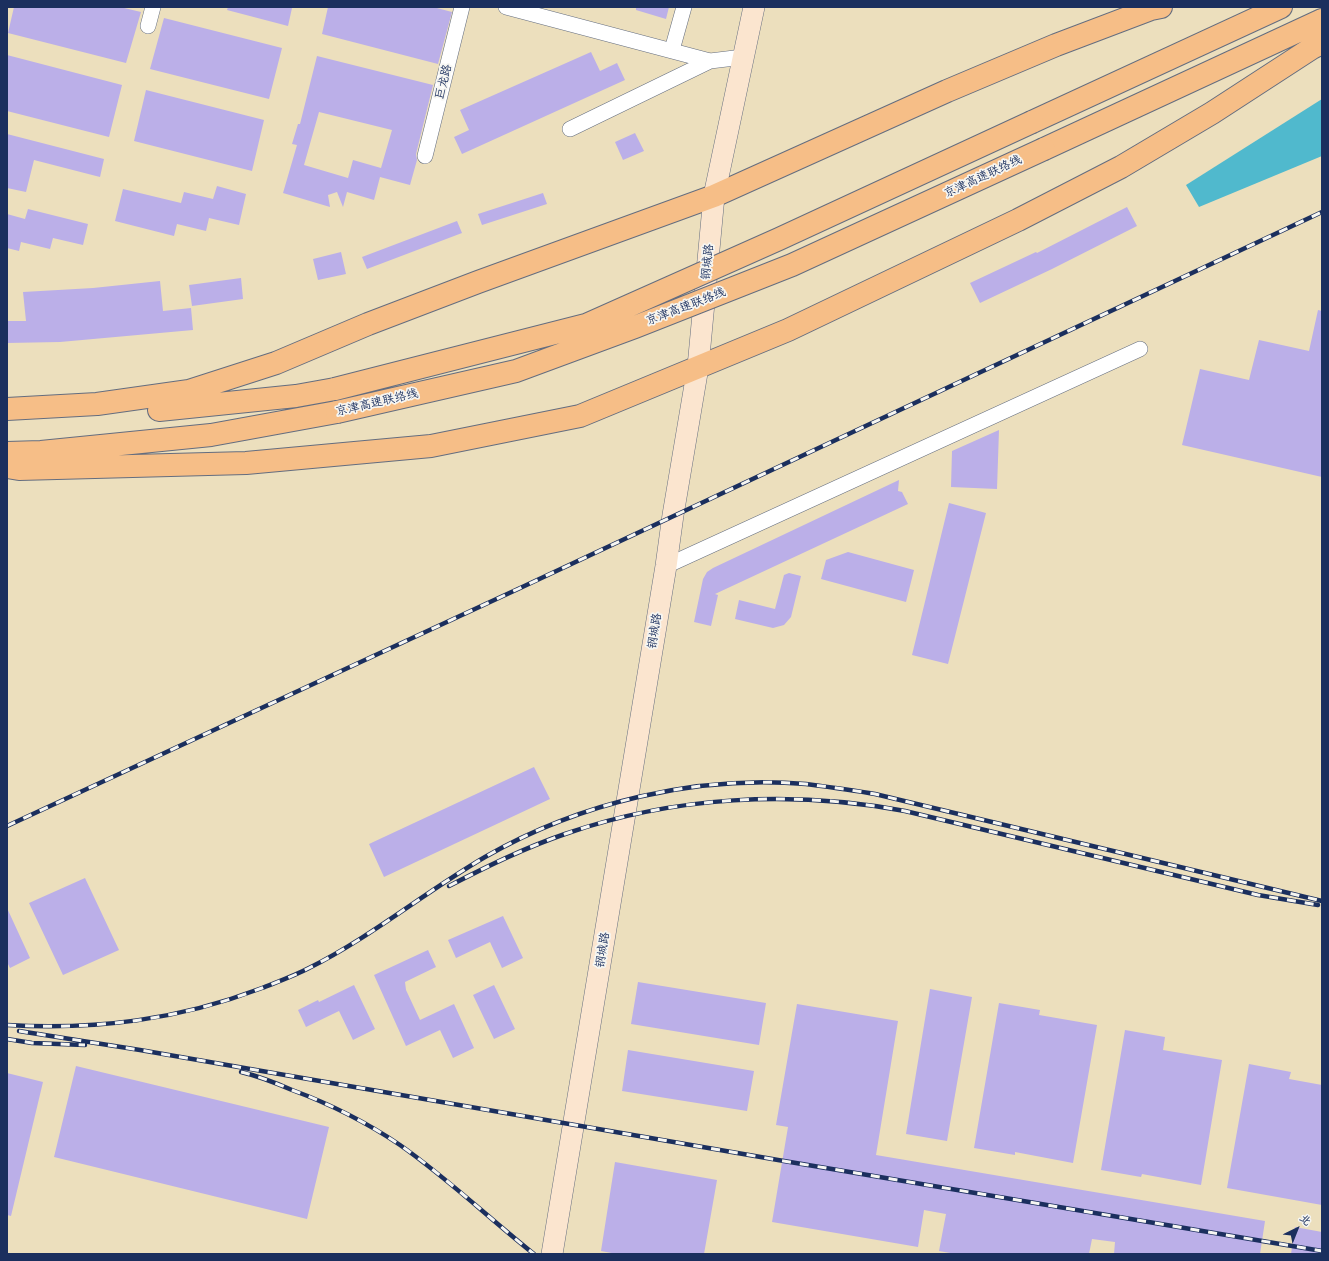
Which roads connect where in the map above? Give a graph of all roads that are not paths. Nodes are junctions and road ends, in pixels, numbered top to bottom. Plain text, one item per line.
1 (153, 7) edge
2 (462, 7) edge
3 (506, 7) edge
4 (684, 7) edge
5 (754, 7) edge
6 (1161, 7) edge
7 (1281, 7) edge
8 (1322, 20) edge
9 (148, 26) dead end
10 (1322, 43) edge
11 (672, 50) junction
12 (744, 57) junction
13 (710, 61) junction
14 (570, 129) dead end
15 (425, 156) dead end
16 (714, 196) junction
17 (1140, 349) dead end
18 (698, 367) junction
19 (7, 409) edge
20 (7, 424) edge
21 (7, 453) edge
22 (7, 467) edge
23 (666, 566) junction
24 (552, 1254) edge

1 - 9 street
2 - 15 street, 巨龙路
3 - 11 street
4 - 11 street
5 - 12 street, 钢城路
6 - 16 highway
7 - 20 highway, 京津高速联络线, bridge
8 - 21 highway, 京津高速联络线, bridge
10 - 18 highway
11 - 13 street
12 - 13 street
12 - 16 street, 钢城路
13 - 14 street
16 - 18 street, 钢城路
16 - 19 highway
17 - 23 street
18 - 22 highway
18 - 23 street, 钢城路
23 - 24 street, 钢城路

